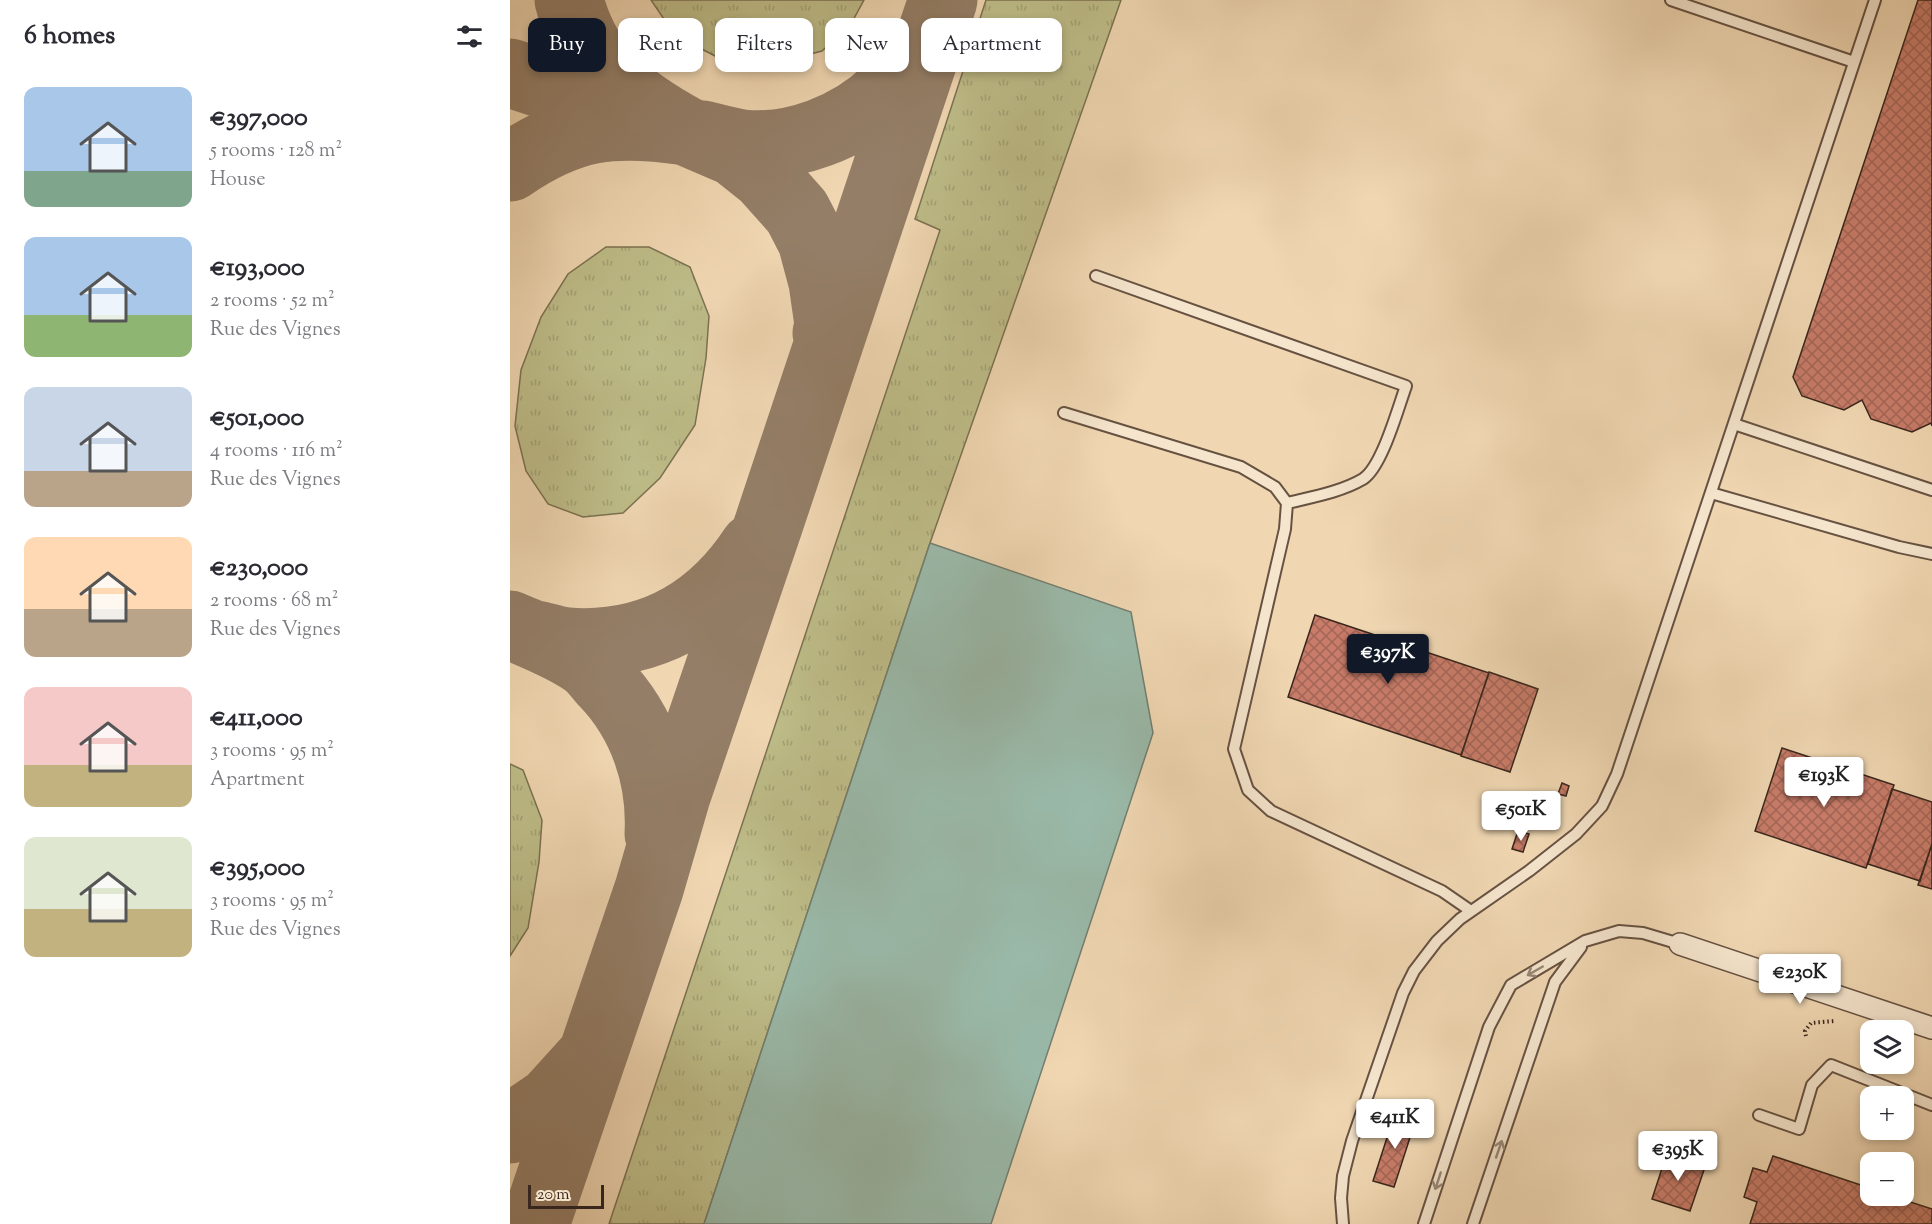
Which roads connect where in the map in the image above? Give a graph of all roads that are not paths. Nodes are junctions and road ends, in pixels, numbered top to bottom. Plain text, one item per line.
1 (1671, 0) edge
2 (1875, 0) edge
3 (1854, 62) junction
4 (1096, 276) dead end
5 (1064, 413) dead end
6 (1734, 424) junction
7 (1932, 490) edge
8 (1711, 493) junction
9 (1287, 503) junction
10 (1932, 554) edge
11 (1471, 911) junction
12 (1585, 942) junction
13 (1680, 944) joint
14 (1932, 1028) edge
15 (1932, 1105) edge
16 (1759, 1115) dead end
17 (1344, 1224) edge
18 (1424, 1224) edge
19 (1473, 1224) edge

1 - 3 lane
2 - 3 lane
3 - 6 lane
4 - 9 lane
5 - 9 lane
6 - 7 lane
6 - 8 lane
8 - 10 lane
8 - 11 lane
9 - 11 lane
11 - 17 lane
12 - 13 lane
12 -> 18 lane
19 -> 12 lane
13 - 14 street
15 - 16 lane

